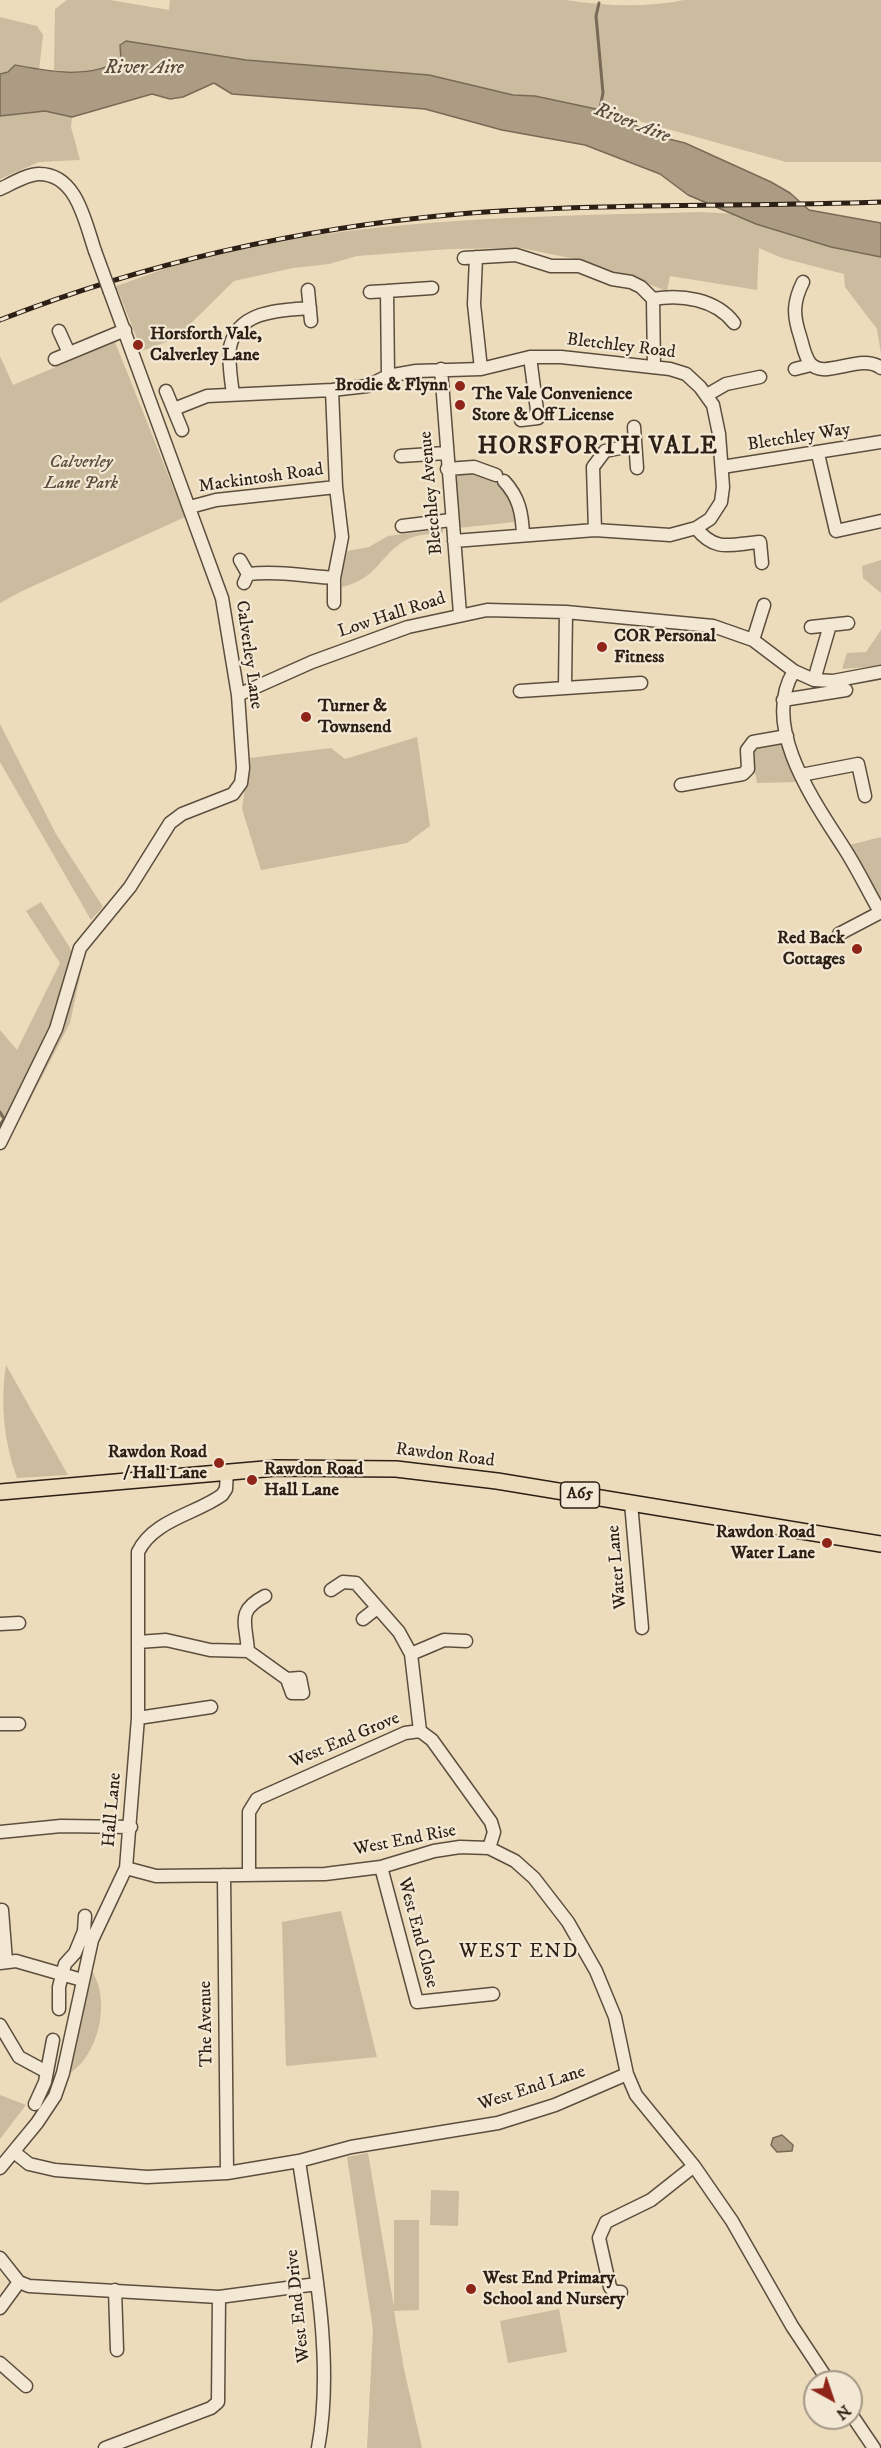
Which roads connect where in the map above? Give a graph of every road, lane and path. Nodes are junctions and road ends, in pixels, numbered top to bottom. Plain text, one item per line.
1 (0, 189) edge
2 (803, 282) dead end
3 (432, 288) dead end
4 (308, 290) dead end
5 (387, 291) junction
6 (370, 292) dead end
7 (652, 299) junction
8 (734, 323) dead end
9 (125, 330) junction
10 (59, 331) dead end
11 (69, 353) junction
12 (530, 357) junction
13 (55, 359) dead end
14 (811, 365) junction
15 (654, 366) junction
16 (881, 367) edge
17 (441, 369) junction
18 (481, 369) junction
19 (795, 369) dead end
20 (388, 376) junction
21 (760, 377) dead end
22 (332, 390) junction
23 (166, 391) dead end
24 (233, 394) junction
25 (707, 396) junction
26 (174, 409) junction
27 (521, 420) dead end
28 (633, 427) dead end
29 (182, 430) dead end
30 (881, 442) edge
31 (635, 445) junction
32 (446, 453) junction
33 (818, 454) junction
34 (401, 456) dead end
35 (722, 467) junction
36 (637, 468) dead end
37 (447, 469) junction
38 (336, 486) junction
39 (190, 507) junction
40 (451, 520) junction
41 (881, 521) edge
42 (402, 526) dead end
43 (696, 528) junction
44 (595, 530) junction
45 (523, 534) junction
46 (454, 541) junction
47 (240, 561) dead end
48 (762, 563) dead end
49 (334, 578) junction
50 (334, 603) dead end
51 (764, 604) dead end
52 (566, 612) junction
53 (460, 614) junction
54 (848, 623) dead end
55 (830, 625) junction
56 (811, 627) dead end
57 (753, 640) junction
58 (794, 671) junction
59 (881, 672) edge
60 (814, 680) junction
61 (641, 683) dead end
62 (565, 686) junction
63 (846, 690) dead end
64 (520, 691) dead end
65 (238, 695) junction
66 (783, 700) junction
67 (787, 735) junction
68 (801, 775) junction
69 (681, 785) dead end
70 (865, 796) dead end
71 (880, 912) edge
72 (839, 934) dead end
73 (0, 1143) edge
74 (227, 1471) junction
75 (0, 1492) edge
76 (631, 1503) junction
77 (881, 1544) edge
78 (331, 1590) dead end
79 (265, 1596) dead end
80 (377, 1608) junction
81 (363, 1619) dead end
82 (19, 1623) dead end
83 (0, 1624) edge
84 (642, 1628) dead end
85 (466, 1641) dead end
86 (138, 1642) junction
87 (249, 1651) junction
88 (411, 1654) junction
89 (287, 1679) dead end
90 (211, 1707) dead end
91 (138, 1718) junction
92 (0, 1724) edge
93 (19, 1724) dead end
94 (420, 1731) junction
95 (131, 1827) junction
96 (0, 1832) edge
97 (489, 1848) junction
98 (381, 1867) junction
99 (126, 1868) junction
100 (249, 1874) junction
101 (224, 1875) junction
102 (2, 1910) dead end
103 (85, 1916) dead end
104 (3, 1962) edge
105 (63, 1975) junction
106 (82, 1980) junction
107 (493, 1994) dead end
108 (59, 2009) dead end
109 (0, 2028) edge
110 (53, 2040) dead end
111 (45, 2071) junction
112 (627, 2074) junction
113 (35, 2104) dead end
114 (14, 2152) junction
115 (299, 2161) junction
116 (694, 2166) junction
117 (0, 2168) edge
118 (227, 2173) junction
119 (0, 2258) edge
120 (19, 2282) junction
121 (317, 2284) junction
122 (115, 2290) junction
123 (621, 2292) dead end
124 (219, 2297) junction
125 (0, 2308) edge
126 (117, 2350) dead end
127 (0, 2363) edge
128 (822, 2370) edge
129 (26, 2386) dead end
130 (862, 2430) edge
131 (105, 2448) edge
132 (318, 2448) edge
133 (874, 2448) edge

1 - 9 street, Calverley Lane, bridge
2 - 14 street
3 - 5 street
4 - 24 street
5 - 6 street
5 - 20 street
7 - 8 street
7 - 15 street
7 - 18 street
9 - 11 street
9 - 39 street, Calverley Lane
10 - 11 street
11 - 13 street
12 - 15 street, Bletchley Road
12 - 18 street, Bletchley Road
12 - 27 street
14 - 16 street
14 - 19 street
15 - 25 street, Bletchley Road
17 - 18 street, Bletchley Road
17 - 20 street, Bletchley Road
17 - 32 street, Bletchley Avenue
20 - 22 street, Bletchley Road
21 - 25 street
22 - 24 street, Bletchley Road
22 - 38 street
23 - 26 street
24 - 26 street, Bletchley Road
25 - 35 street, Bletchley Road
26 - 29 street
28 - 31 street
30 - 33 street, Bletchley Way
31 - 36 street
31 - 44 street
32 - 34 street
32 - 37 street, Bletchley Avenue
33 - 35 street, Bletchley Way
33 - 41 street
35 - 43 street, Bletchley Road
37 - 40 street, Bletchley Avenue
37 - 45 street
38 - 39 street, Mackintosh Road
38 - 49 street
39 - 65 street, Calverley Lane
40 - 42 street
40 - 46 street, Bletchley Avenue
43 - 44 street
43 - 48 street
44 - 45 street
45 - 46 street
46 - 53 street, Bletchley Avenue
47 - 49 street
49 - 50 street
51 - 57 street
52 - 53 street, Low Hall Road
52 - 57 street, Low Hall Road
52 - 62 street
53 - 65 street, Low Hall Road
54 - 55 street
55 - 56 street
55 - 60 street
57 - 58 street, Low Hall Road
58 - 60 street, Low Hall Road
58 - 66 street
59 - 60 street, Low Hall Road
61 - 62 street
62 - 64 street
63 - 66 street
65 - 73 street, Calverley Lane
66 - 67 street
67 - 68 street
67 - 69 street
68 - 70 street
68 - 71 street
71 - 72 street
74 - 75 main road, Rawdon Road / A65
74 - 76 main road, Rawdon Road / A65
74 - 86 street, Hall Lane
76 - 77 main road, Rawdon Road / A65
76 - 84 street, Water Lane
78 - 80 street
79 - 87 street
80 - 81 street
80 - 88 street
82 - 83 street
85 - 88 street
86 - 87 street
86 - 91 street, Hall Lane
87 - 89 street
88 - 94 street
90 - 91 street
91 - 95 street, Hall Lane
92 - 93 street
94 - 97 street, West End Grove
94 - 100 street, West End Grove
95 - 96 street
95 - 99 street, Hall Lane
97 - 98 street, West End Rise
97 - 112 street, West End Rise
98 - 100 street, West End Rise
98 - 107 street, West End Close
99 - 101 street, West End Rise
99 - 106 street, Hall Lane
100 - 101 street, West End Rise
101 - 118 street, The Avenue
102 - 104 street
103 - 105 street
104 - 105 street
105 - 106 street
105 - 108 street
106 - 114 street, Hall Lane
109 - 111 street
110 - 111 street
111 - 113 street
112 - 115 street, West End Lane
112 - 116 street
114 - 117 street, Hall Lane
114 - 118 street, West End Lane
115 - 118 street, West End Lane
115 - 121 street, West End Drive
116 - 123 street
116 - 128 street
119 - 120 street
120 - 122 street
120 - 125 street
121 - 124 street
121 - 132 street, West End Drive
122 - 124 street
122 - 126 street
124 - 131 street
127 - 129 street
130 - 133 street

